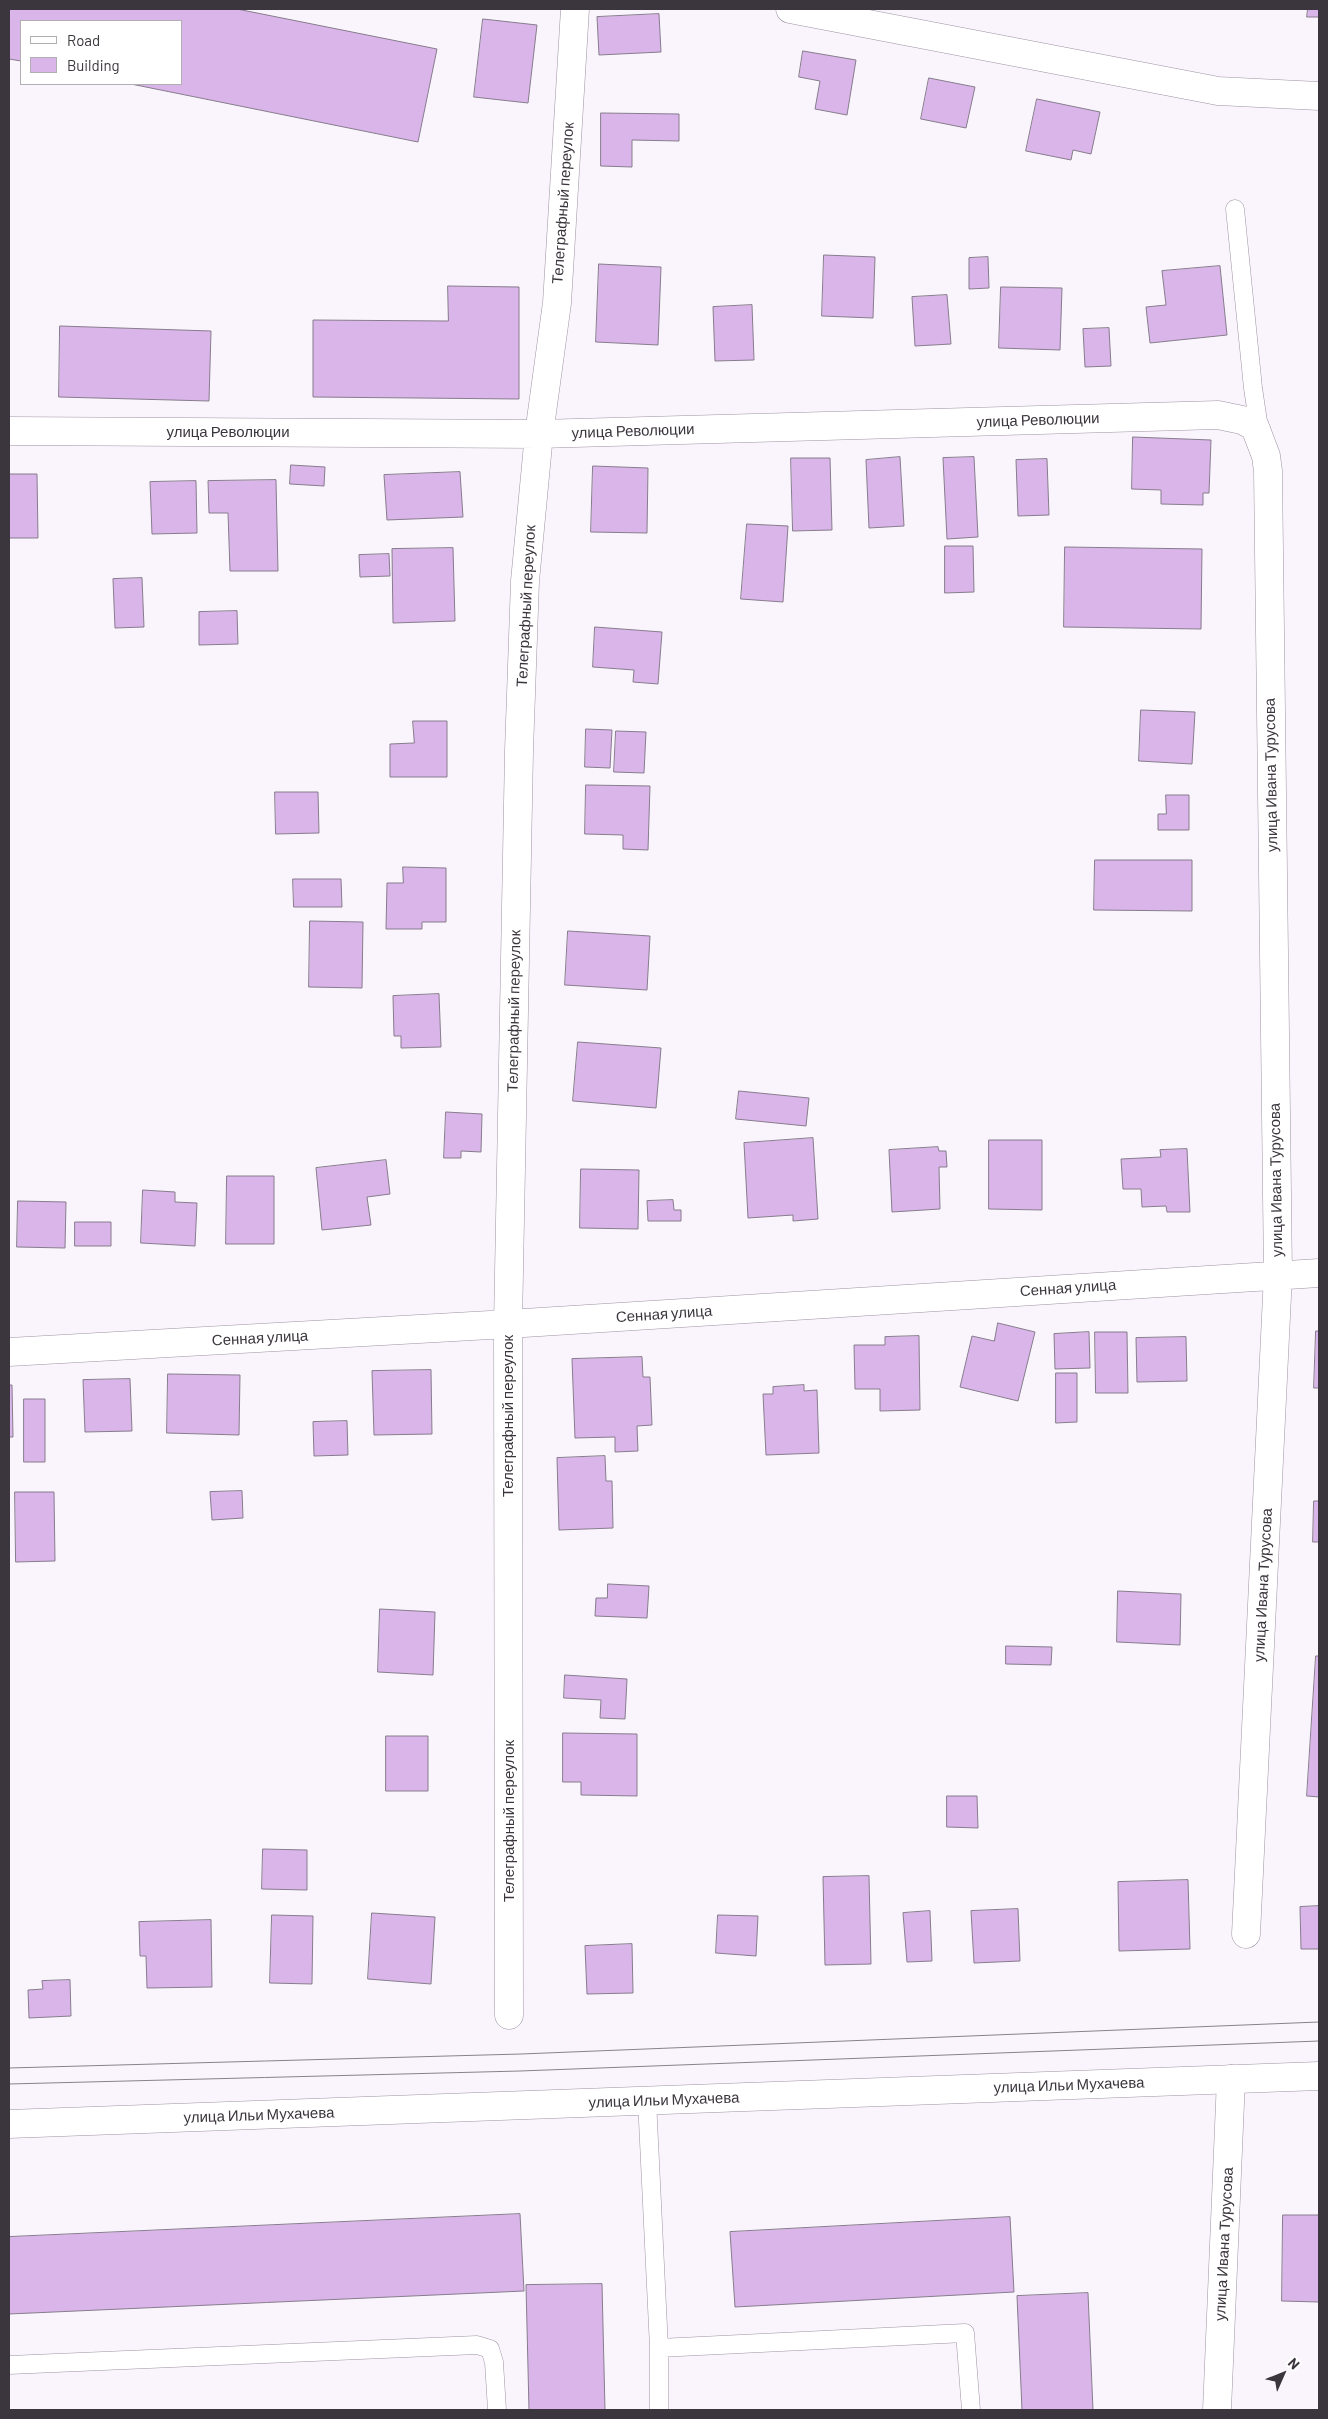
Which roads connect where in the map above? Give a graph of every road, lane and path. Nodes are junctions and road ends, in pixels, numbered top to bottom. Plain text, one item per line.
1 (575, 9) edge
2 (790, 9) edge
3 (1319, 96) edge
4 (1235, 209) dead end
5 (9, 431) edge
6 (1258, 433) junction
7 (539, 434) junction
8 (1319, 1273) edge
9 (1278, 1275) junction
10 (508, 1324) junction
11 (9, 1352) edge
12 (1246, 1934) dead end
13 (510, 2015) dead end
14 (1319, 2076) edge
15 (1231, 2079) junction
16 (647, 2100) junction
17 (9, 2124) edge
18 (659, 2348) junction
19 (9, 2365) edge
20 (497, 2410) edge
21 (659, 2410) edge
22 (971, 2410) edge
23 (1217, 2410) edge

1 - 7 street, Телеграфный переулок
2 - 3 street
4 - 6 lane
5 - 7 street, улица Революции
6 - 7 street, улица Революции
6 - 9 street, улица Ивана Турусова
7 - 10 street, Телеграфный переулок
8 - 9 street, Сенная улица
9 - 10 street, Сенная улица
9 - 12 street, улица Ивана Турусова
10 - 11 street, Сенная улица
10 - 13 street, Телеграфный переулок
14 - 15 street, улица Ильи Мухачева
15 - 16 street, улица Ильи Мухачева
15 - 23 street, улица Ивана Турусова
16 - 17 street, улица Ильи Мухачева
16 - 18 lane
18 - 21 lane
18 - 22 lane
19 - 20 lane

